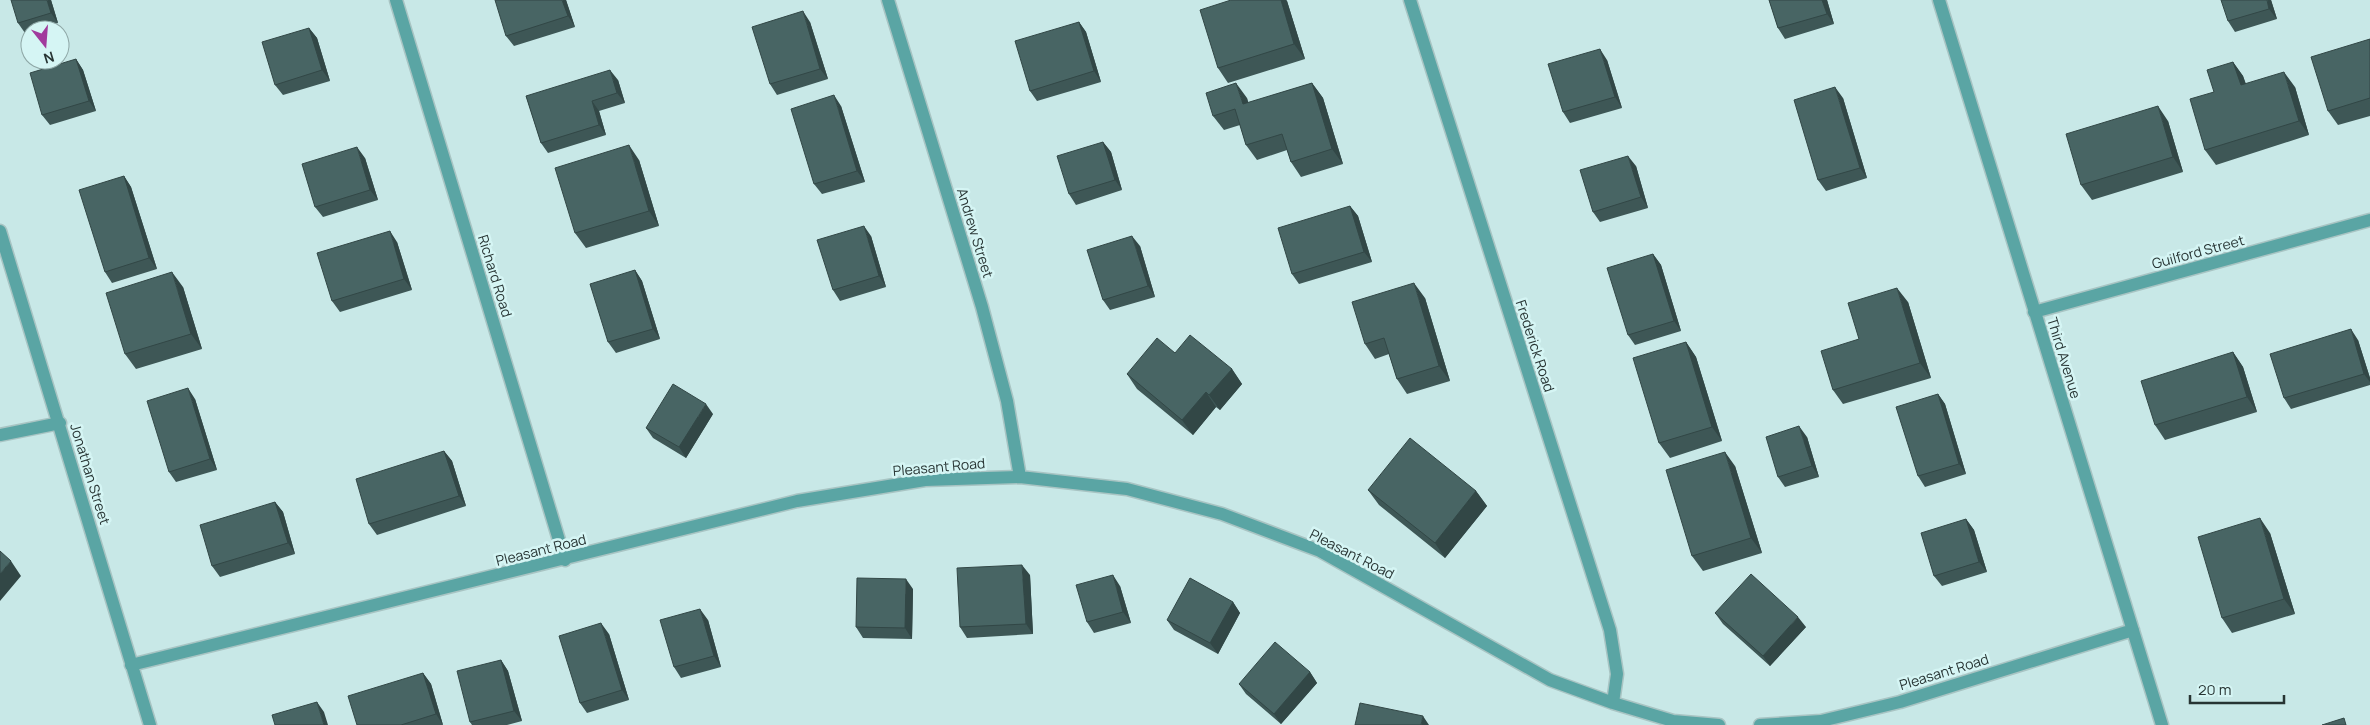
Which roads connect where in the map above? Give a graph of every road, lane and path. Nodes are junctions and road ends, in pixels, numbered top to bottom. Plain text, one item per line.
1 (396, 0) edge
2 (888, 0) edge
3 (1410, 0) edge
4 (1939, 0) edge
5 (2370, 220) edge
6 (0, 231) edge
7 (2034, 312) junction
8 (60, 423) junction
9 (0, 435) edge
10 (1020, 477) junction
11 (566, 560) junction
12 (2133, 630) junction
13 (131, 665) junction
14 (1613, 703) junction
15 (150, 725) edge
16 (1719, 725) edge
17 (1760, 725) edge
18 (2162, 725) edge

1 - 11 street, Richard Road
2 - 10 street, Andrew Street
3 - 14 street, Frederick Road
4 - 7 street, Third Avenue
5 - 7 street, Guilford Street
6 - 8 street, Jonathan Street
7 - 12 street, Third Avenue
8 - 9 street
8 - 13 street, Jonathan Street
10 - 11 street, Pleasant Road
10 - 14 street, Pleasant Road
11 - 13 street, Pleasant Road
12 - 17 street, Pleasant Road
12 - 18 street, Third Avenue
13 - 15 street, Jonathan Street
14 - 16 street, Pleasant Road

